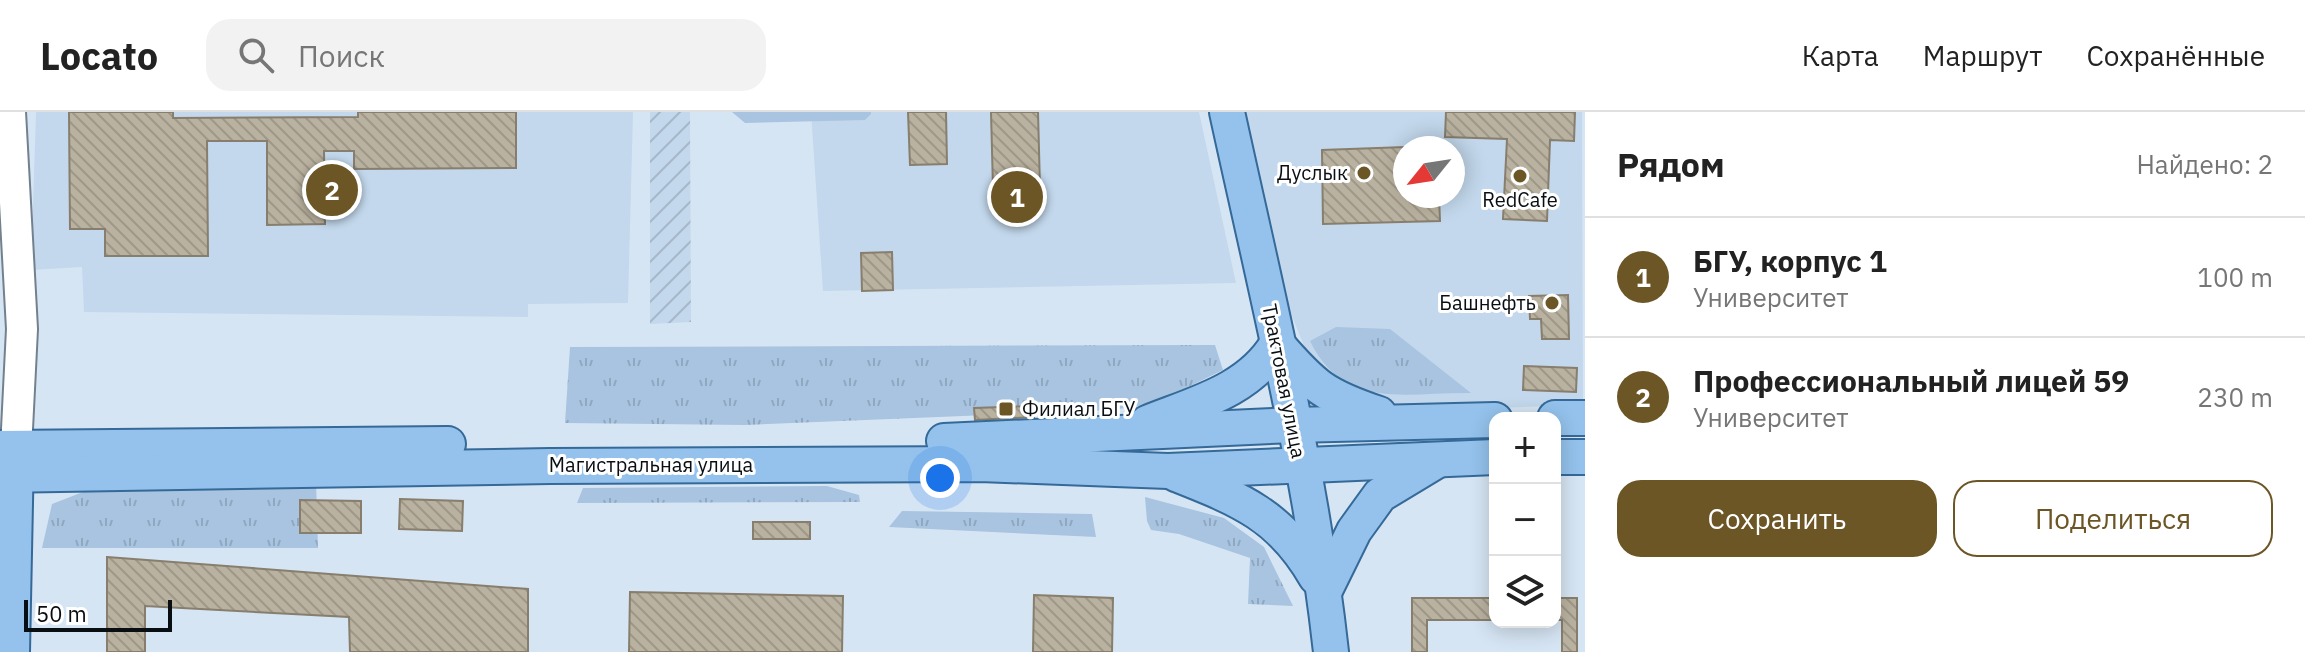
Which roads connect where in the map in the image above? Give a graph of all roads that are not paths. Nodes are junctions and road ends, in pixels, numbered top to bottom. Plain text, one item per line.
1 (10, 112) edge
2 (1227, 112) edge
3 (1277, 344) junction
4 (1561, 418) edge
5 (1585, 418) edge
6 (1489, 420) edge
7 (1401, 422) junction
8 (1294, 425) junction
9 (1116, 435) junction
10 (1445, 456) junction
11 (1489, 457) edge
12 (1561, 457) edge
13 (1585, 457) edge
14 (8, 462) edge
15 (1301, 464) junction
16 (1168, 471) junction
17 (1324, 592) junction
18 (12, 652) edge
19 (1331, 652) edge

1 - 14 street
2 - 3 main road, Трактовая улица
3 - 7 main road
3 - 8 main road, Трактовая улица
3 - 9 main road
4 - 5 main road
6 - 7 main road, Магистральная улица
7 - 8 main road, Магистральная улица
8 - 9 main road, Магистральная улица
8 - 15 main road, Трактовая улица
9 - 14 main road, Магистральная улица
10 - 11 main road, Магистральная улица
10 - 15 main road, Магистральная улица
10 - 17 main road
12 - 13 main road
14 - 16 main road, Магистральная улица
14 - 18 main road
15 - 16 main road, Магистральная улица
15 - 17 main road, Трактовая улица
16 - 17 main road
17 - 19 main road, Трактовая улица

